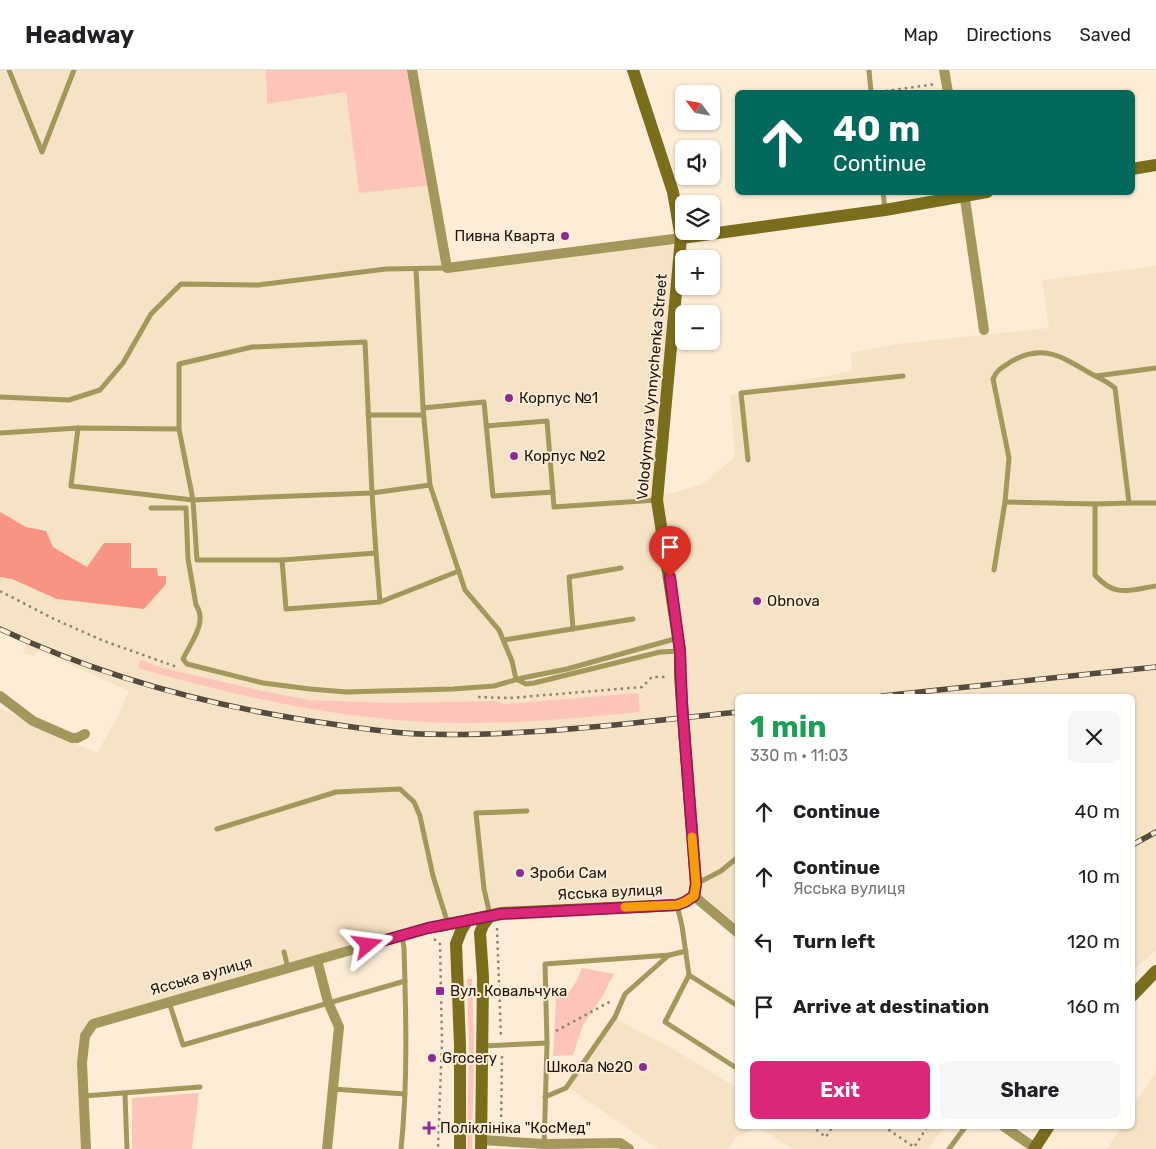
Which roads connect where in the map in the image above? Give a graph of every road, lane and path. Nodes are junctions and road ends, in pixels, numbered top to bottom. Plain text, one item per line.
1 (8, 70) edge
2 (74, 70) edge
3 (413, 70) edge
4 (633, 70) edge
5 (869, 70) edge
6 (944, 70) edge
7 (947, 87) edge
8 (871, 90) edge
9 (906, 90) edge
10 (1156, 165) edge
11 (1135, 168) edge
12 (883, 195) edge
13 (959, 195) edge
14 (964, 195) edge
15 (675, 204) edge
16 (885, 210) junction
17 (720, 233) edge
18 (675, 239) edge
19 (681, 240) edge
20 (416, 268) junction
21 (447, 268) junction
22 (984, 330) dead end
23 (1156, 368) edge
24 (903, 376) dead end
25 (1096, 376) junction
26 (0, 397) edge
27 (423, 408) junction
28 (368, 415) junction
29 (423, 415) junction
30 (486, 426) junction
31 (78, 428) junction
32 (179, 429) junction
33 (0, 433) edge
34 (748, 460) dead end
35 (430, 485) junction
36 (553, 492) junction
37 (372, 494) junction
38 (194, 500) junction
39 (657, 500) junction
40 (1005, 502) junction
41 (1129, 503) junction
42 (1156, 503) edge
43 (1095, 504) junction
44 (150, 508) dead end
45 (376, 553) junction
46 (282, 560) junction
47 (621, 568) dead end
48 (994, 570) dead end
49 (459, 571) junction
50 (1156, 586) edge
51 (0, 591) edge
52 (380, 602) junction
53 (633, 619) dead end
54 (573, 628) junction
55 (504, 640) junction
56 (679, 644) junction
57 (165, 664) dead end
58 (680, 676) junction
59 (516, 680) junction
60 (0, 696) edge
61 (471, 697) dead end
62 (84, 734) dead end
63 (527, 811) dead end
64 (217, 829) dead end
65 (735, 859) edge
66 (695, 890) junction
67 (677, 905) junction
68 (496, 915) junction
69 (467, 921) junction
70 (444, 926) junction
71 (735, 930) edge
72 (402, 935) junction
73 (427, 941) dead end
74 (456, 944) junction
75 (686, 951) junction
76 (284, 952) dead end
77 (670, 955) junction
78 (317, 960) junction
79 (288, 968) junction
80 (1156, 971) edge
81 (689, 975) junction
82 (405, 981) junction
83 (1135, 993) edge
84 (625, 994) junction
85 (169, 1002) junction
86 (328, 1002) junction
87 (735, 1004) edge
88 (547, 1043) junction
89 (502, 1045) junction
90 (483, 1046) junction
91 (735, 1067) edge
92 (200, 1087) dead end
93 (334, 1088) junction
94 (125, 1094) junction
95 (405, 1094) junction
96 (84, 1096) junction
97 (545, 1096) junction
98 (815, 1129) edge
99 (831, 1129) edge
100 (888, 1129) edge
101 (926, 1129) edge
102 (964, 1129) edge
103 (1008, 1129) edge
104 (1047, 1129) edge
105 (501, 1141) junction
106 (481, 1144) edge
107 (546, 1147) edge
108 (86, 1149) edge
109 (127, 1149) edge
110 (327, 1149) edge
111 (401, 1149) edge
112 (438, 1149) edge
113 (460, 1149) edge
114 (629, 1149) edge
115 (949, 1149) edge
116 (1034, 1149) edge

1 - 2 lane
3 - 21 street
4 - 15 main road, Volodymyra Vynnychenka Street
5 - 8 lane
6 - 7 street
7 - 9 path
10 - 11 main road
12 - 16 lane
13 - 16 main road
14 - 22 street
16 - 17 main road
18 - 21 street
19 - 39 main road, Volodymyra Vynnychenka Street
20 - 21 lane
20 - 26 lane
20 - 27 lane
23 - 25 lane
24 - 34 lane
25 - 40 lane
25 - 41 lane
27 - 29 lane
27 - 30 lane
28 - 29 lane
28 - 32 lane
28 - 37 lane
29 - 35 lane
30 - 36 lane
30 - 36 lane
31 - 32 lane
31 - 33 lane
31 - 38 lane
32 - 38 lane
35 - 37 lane
35 - 49 lane
36 - 39 lane
37 - 38 lane
37 - 45 lane
38 - 46 lane
39 - 56 main road, Volodymyra Vynnychenka Street
40 - 43 lane
40 - 48 lane
41 - 42 lane
41 - 43 lane
43 - 50 lane
44 - 59 lane
45 - 46 lane
45 - 52 lane
46 - 52 lane
47 - 54 lane
49 - 52 lane
49 - 55 lane
51 - 57 path
53 - 54 lane
54 - 55 lane
55 - 59 lane
56 - 58 main road, Volodymyra Vynnychenka Street
56 - 59 lane
56 - 59 lane
58 - 61 path
58 - 66 main road, Volodymyra Vynnychenka Street
60 - 62 street
63 - 68 lane
64 - 70 lane
65 - 66 lane
66 - 67 main road, Ясська вулиця
66 - 71 street
67 - 68 main road, Ясська вулиця
67 - 75 lane
68 - 69 main road, Ясська вулиця
68 - 89 path
68 - 90 main road
69 - 70 main road, Ясська вулиця
69 - 74 main road
70 - 72 street, Ясська вулиця
70 - 74 main road
72 - 78 street, Ясська вулиця
72 - 82 lane
73 - 112 path
74 - 113 main road
75 - 77 lane
75 - 81 lane
76 - 79 lane
77 - 84 lane
77 - 88 lane
78 - 79 street, Ясська вулиця
78 - 86 street
79 - 85 street, Ясська вулиця
80 - 83 main road
81 - 87 lane
81 - 91 lane
82 - 86 lane
82 - 95 lane
84 - 88 path
84 - 97 lane
85 - 86 lane
85 - 96 street, Ясська вулиця
86 - 93 street
88 - 89 lane
88 - 97 lane
89 - 90 lane
89 - 105 path
90 - 106 main road
92 - 94 lane
93 - 95 lane
93 - 110 street
94 - 96 lane
94 - 109 lane
95 - 111 lane
96 - 108 street, Ясська вулиця
97 - 107 lane
98 - 99 path
100 - 101 path
102 - 115 lane
103 - 116 street
104 - 116 main road
105 - 106 street
105 - 107 street
107 - 114 street

